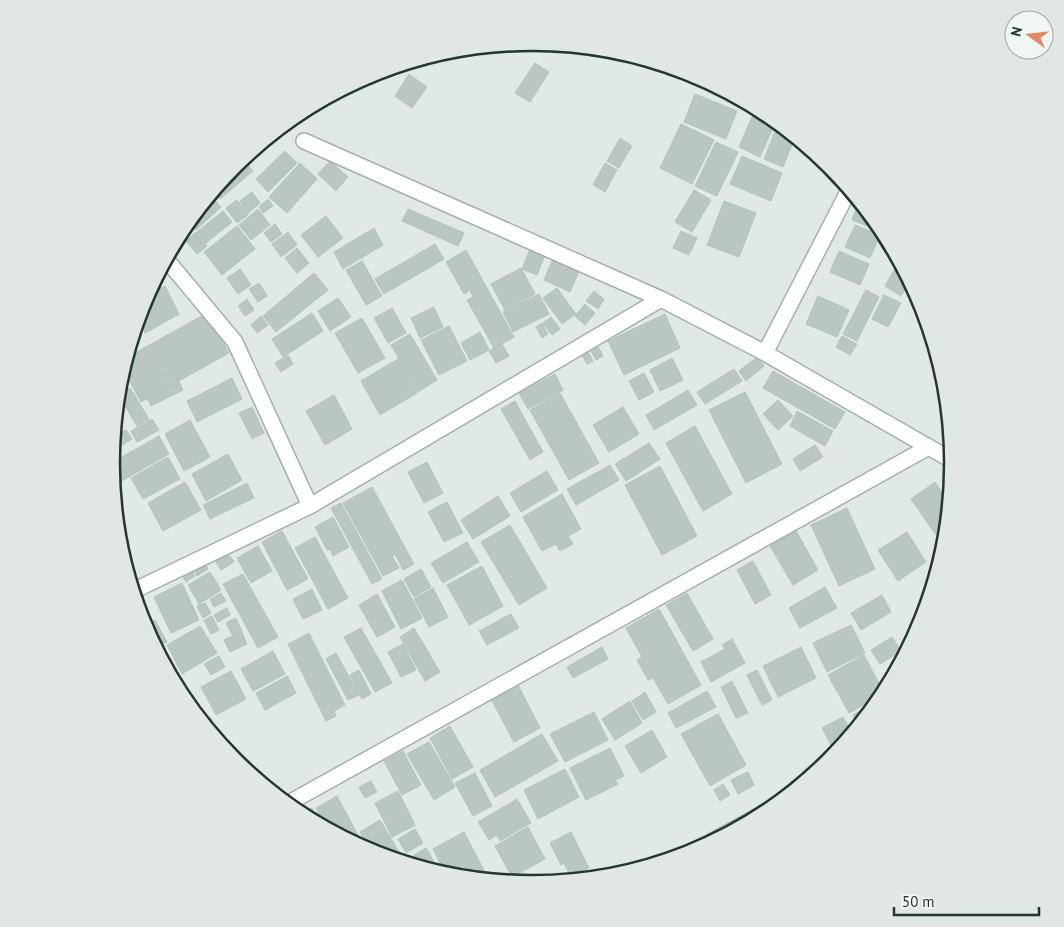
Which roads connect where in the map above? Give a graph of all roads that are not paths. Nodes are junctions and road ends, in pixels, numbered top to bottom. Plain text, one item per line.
1 (304, 141) dead end
2 (846, 197) edge
3 (171, 265) edge
4 (661, 299) junction
5 (765, 353) junction
6 (927, 448) junction
7 (944, 456) edge
8 (310, 506) junction
9 (140, 588) edge
10 (294, 800) edge

1 - 4 street
2 - 5 street
3 - 8 street
4 - 5 street
4 - 8 street
5 - 6 street
6 - 7 street
6 - 10 street
8 - 9 street

